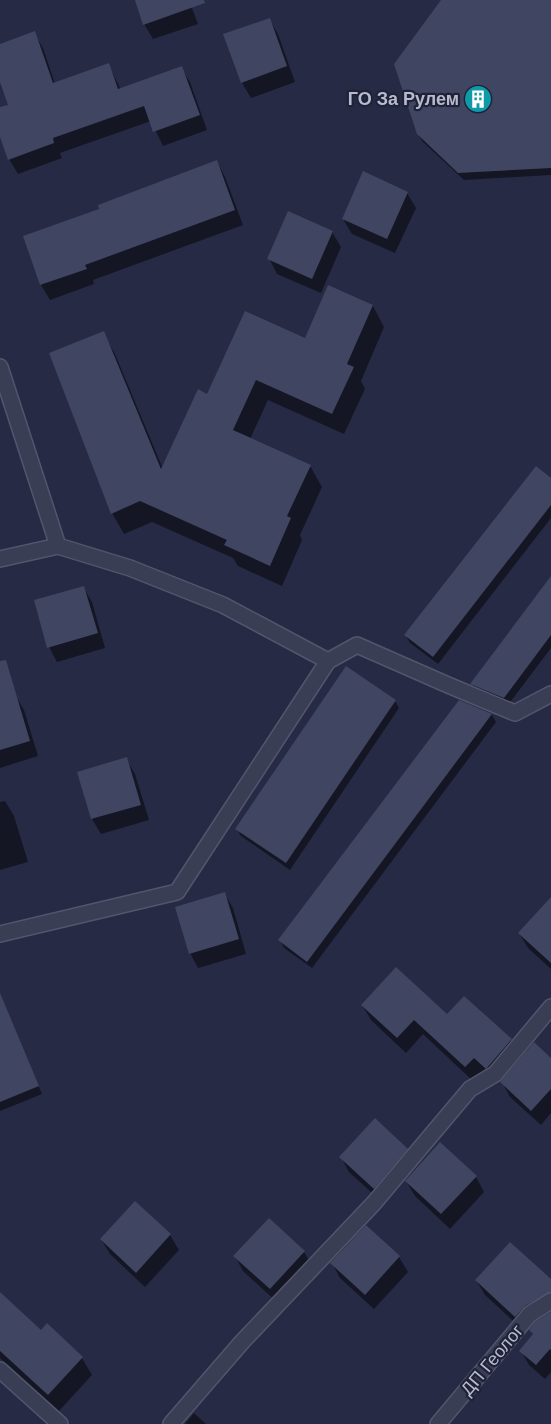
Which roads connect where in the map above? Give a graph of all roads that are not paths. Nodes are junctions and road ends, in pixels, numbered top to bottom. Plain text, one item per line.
1 (0, 367) edge
2 (58, 546) junction
3 (0, 559) edge
4 (328, 661) junction
5 (551, 694) edge
6 (0, 934) edge
7 (551, 1007) edge
8 (551, 1301) edge
9 (0, 1370) edge
10 (60, 1424) edge
11 (171, 1424) edge
12 (438, 1424) edge

1 - 2 street
2 - 3 street
2 - 4 street
4 - 5 street
4 - 6 street
7 - 11 street
8 - 12 street, ДП Геолог
9 - 10 street

